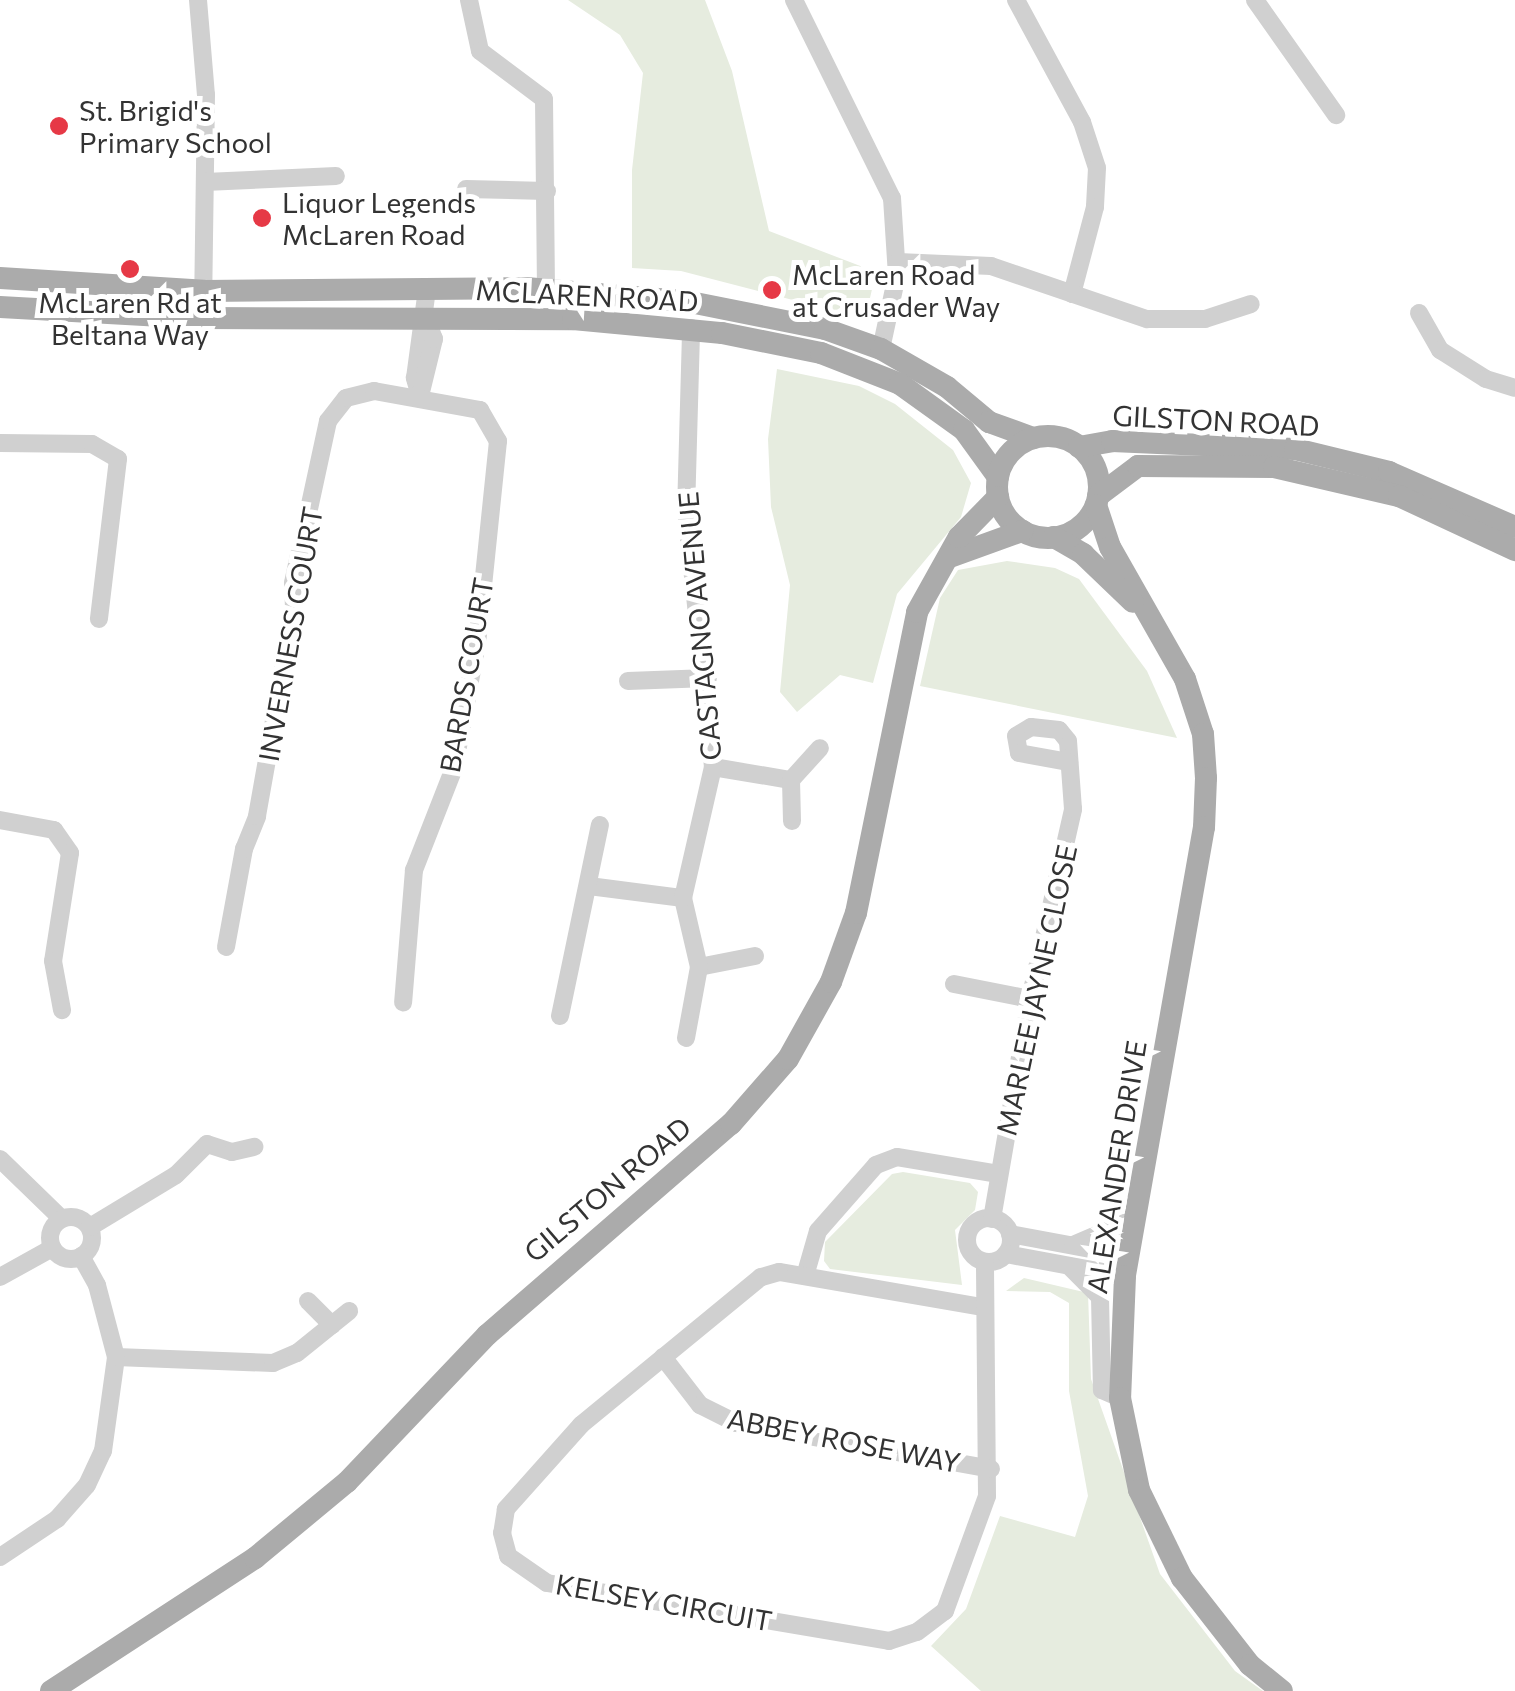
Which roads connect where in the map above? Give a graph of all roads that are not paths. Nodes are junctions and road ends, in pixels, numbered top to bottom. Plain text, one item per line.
1 (198, 0) edge
2 (469, 0) edge
3 (794, 0) edge
4 (1016, 0) edge
5 (1255, 0) edge
6 (1336, 115) dead end
7 (336, 176) dead end
8 (205, 182) junction
9 (466, 189) dead end
10 (547, 190) junction
11 (898, 262) junction
12 (0, 278) edge
13 (427, 289) junction
14 (546, 289) junction
15 (204, 291) junction
16 (1072, 294) junction
17 (1251, 304) dead end
18 (0, 307) edge
19 (1419, 313) dead end
20 (203, 318) junction
21 (426, 318) junction
22 (691, 328) junction
23 (881, 349) junction
24 (1515, 388) edge
25 (420, 396) junction
26 (1033, 438) junction
27 (0, 442) edge
28 (1079, 447) junction
29 (998, 487) junction
30 (1097, 500) junction
31 (1515, 527) edge
32 (1022, 530) junction
33 (1054, 537) junction
34 (1515, 550) edge
35 (945, 560) junction
36 (1150, 618) junction
37 (99, 620) dead end
38 (708, 678) junction
39 (628, 681) dead end
40 (820, 748) dead end
41 (1069, 762) dead end
42 (713, 767) junction
43 (791, 780) junction
44 (0, 820) edge
45 (792, 821) dead end
46 (600, 825) dead end
47 (589, 886) junction
48 (683, 898) junction
49 (226, 947) dead end
50 (755, 956) dead end
51 (699, 967) junction
52 (954, 984) dead end
53 (1030, 999) junction
54 (402, 1002) dead end
55 (62, 1010) dead end
56 (560, 1016) dead end
57 (686, 1038) dead end
58 (254, 1147) dead end
59 (0, 1159) edge
60 (999, 1174) junction
61 (62, 1218) junction
62 (1136, 1218) junction
63 (992, 1219) junction
64 (90, 1227) junction
65 (1010, 1234) junction
66 (1072, 1246) junction
67 (52, 1248) junction
68 (1006, 1254) junction
69 (82, 1256) junction
70 (985, 1262) junction
71 (1069, 1266) junction
72 (1127, 1266) junction
73 (805, 1276) junction
74 (0, 1277) edge
75 (308, 1300) dead end
76 (982, 1307) junction
77 (348, 1311) dead end
78 (332, 1324) junction
79 (116, 1357) junction
80 (663, 1357) junction
81 (1120, 1398) junction
82 (991, 1469) junction
83 (1, 1553) edge
84 (51, 1691) edge
85 (1282, 1691) edge

1 - 8 street
2 - 10 street
3 - 11 street
4 - 16 street
5 - 6 street
7 - 8 street
8 - 15 street
9 - 10 street
10 - 14 street
11 - 16 street
11 - 23 street
12 - 15 main road, MCLAREN ROAD
13 - 14 main road, MCLAREN ROAD
13 - 15 main road, MCLAREN ROAD
13 - 21 street
14 - 23 main road, MCLAREN ROAD
15 - 20 street
16 - 17 street
18 - 20 main road, MCLAREN ROAD
19 - 24 street
20 - 21 main road, MCLAREN ROAD
21 - 22 main road, MCLAREN ROAD
21 - 25 street
22 - 29 main road, MCLAREN ROAD
22 - 38 street, CASTAGNO AVENUE
23 - 26 main road, MCLAREN ROAD
25 - 49 street, INVERNESS COURT
25 - 54 street, BARDS COURT
26 - 28 main road
26 - 29 main road
27 - 37 street
28 - 30 main road
28 - 31 main road, GILSTON ROAD
29 - 32 main road
29 - 35 main road, GILSTON ROAD
30 - 33 main road
30 - 34 main road, GILSTON ROAD
30 - 36 main road, ALEXANDER DRIVE
32 - 33 main road
32 - 35 main road
33 - 36 main road, ALEXANDER DRIVE
35 - 84 main road, GILSTON ROAD
36 - 62 main road, ALEXANDER DRIVE
38 - 39 street
38 - 42 street, CASTAGNO AVENUE
40 - 43 street
41 - 53 street, MARLEE JAYNE CLOSE
42 - 43 street
42 - 48 street, CASTAGNO AVENUE
43 - 45 street
44 - 55 street
46 - 47 street
47 - 48 street
47 - 56 street
48 - 51 street, CASTAGNO AVENUE
50 - 51 street
51 - 57 street, CASTAGNO AVENUE
52 - 53 street
53 - 60 street, MARLEE JAYNE CLOSE
58 - 64 street
59 - 61 street
60 - 63 street, MARLEE JAYNE CLOSE
60 - 73 street
61 - 64 street
61 - 67 street
62 - 66 street
62 - 72 main road, ALEXANDER DRIVE
63 - 65 street
63 - 70 street
64 - 69 street
65 - 66 street
65 - 68 street
66 - 72 street
67 - 69 street
67 - 74 street
68 - 70 street
68 - 71 street
69 - 79 street
70 - 76 street, KELSEY CIRCUIT
71 - 72 street
71 - 81 street
72 - 81 main road, ALEXANDER DRIVE
73 - 76 street, KELSEY CIRCUIT
73 - 80 street, KELSEY CIRCUIT
75 - 78 street
76 - 82 street, KELSEY CIRCUIT
77 - 78 street
78 - 79 street
79 - 83 street
80 - 82 street, ABBEY ROSE WAY
80 - 82 street, KELSEY CIRCUIT
81 - 85 main road, ALEXANDER DRIVE

